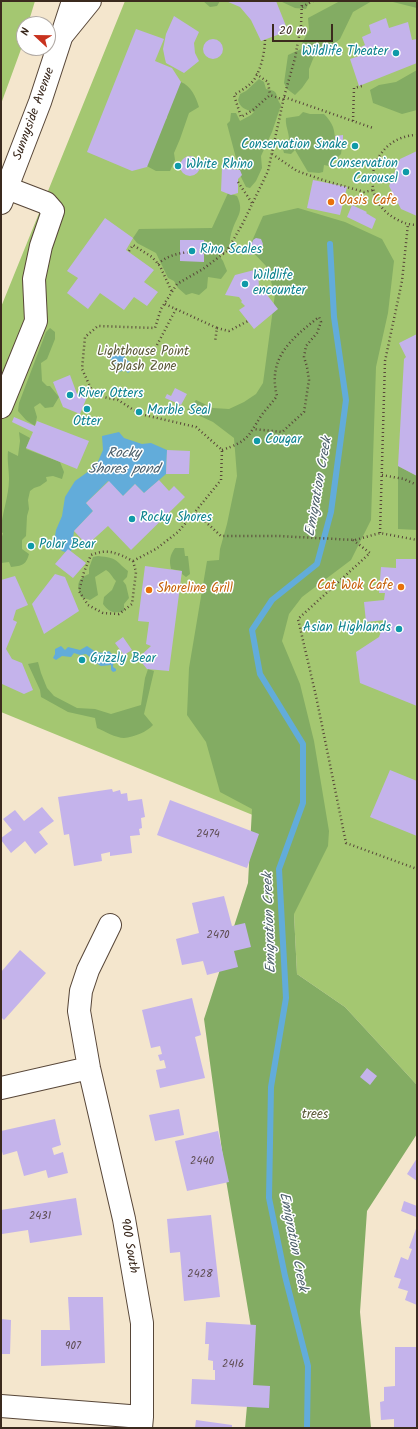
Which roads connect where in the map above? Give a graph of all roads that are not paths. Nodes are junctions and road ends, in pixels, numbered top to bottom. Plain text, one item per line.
1 (73, 1) edge
2 (90, 1) edge
3 (64, 33) junction
4 (4, 195) edge
5 (1, 407) edge
6 (110, 925) dead end
7 (89, 1068) junction
8 (1, 1088) edge
9 (1, 1406) edge
10 (142, 1423) edge

1 - 3 street, Sunnyside Avenue
2 - 3 street
3 - 4 street, Sunnyside Avenue
4 - 5 street
6 - 7 street, 900 South
7 - 8 street
7 - 10 street, 900 South
9 - 10 street

